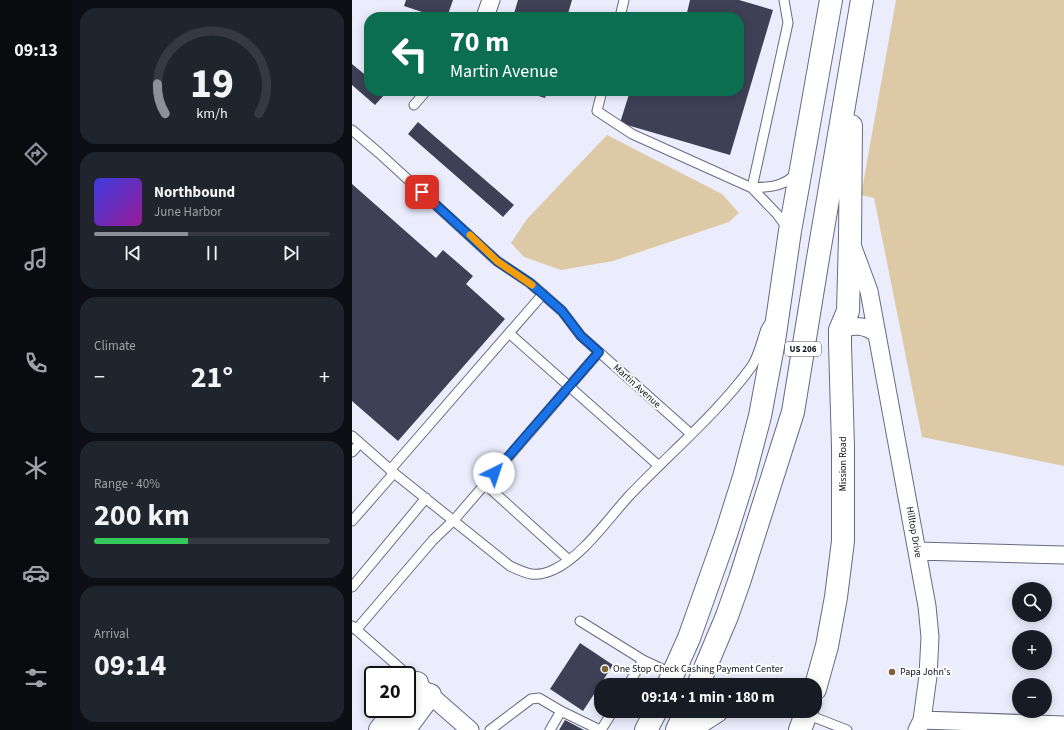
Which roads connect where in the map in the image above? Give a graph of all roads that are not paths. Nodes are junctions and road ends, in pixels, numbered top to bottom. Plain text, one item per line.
1 (491, 0) edge
2 (624, 0) edge
3 (784, 0) edge
4 (830, 0) edge
5 (862, 0) edge
6 (487, 12) edge
7 (621, 12) edge
8 (852, 60) junction
9 (421, 96) edge
10 (601, 96) edge
11 (414, 104) dead end
12 (352, 130) edge
13 (801, 165) junction
14 (752, 188) junction
15 (790, 232) junction
16 (850, 237) junction
17 (543, 294) junction
18 (778, 311) junction
19 (840, 330) junction
20 (509, 332) junction
21 (877, 334) junction
22 (599, 352) junction
23 (570, 386) junction
24 (691, 434) junction
25 (352, 436) edge
26 (360, 443) junction
27 (352, 452) edge
28 (659, 466) junction
29 (392, 471) junction
30 (485, 484) junction
31 (426, 498) junction
32 (454, 520) junction
33 (352, 521) edge
34 (917, 551) junction
35 (1064, 555) edge
36 (569, 560) junction
37 (352, 587) edge
38 (580, 621) dead end
39 (353, 627) edge
40 (644, 660) junction
41 (634, 678) edge
42 (668, 678) edge
43 (672, 678) edge
44 (701, 678) edge
45 (818, 678) edge
46 (418, 691) edge
47 (561, 710) junction
48 (390, 718) edge
49 (609, 718) edge
50 (652, 718) edge
51 (683, 718) edge
52 (706, 718) edge
53 (805, 718) edge
54 (1064, 725) edge
55 (924, 727) edge
56 (380, 730) edge
57 (404, 730) edge
58 (470, 730) edge
59 (490, 730) edge
60 (550, 730) edge
61 (601, 730) edge
62 (646, 730) edge
63 (677, 730) edge
64 (692, 730) edge
65 (846, 730) edge

1 - 6 street
2 - 7 lane
3 - 14 lane
4 - 13 main road, US 206
5 - 8 main road, US 206
8 - 16 main road, Mission Road
8 - 44 main road, US 206
9 - 11 lane
10 - 14 lane
12 - 17 lane, Martin Avenue
13 - 14 lane
13 - 15 main road, US 206
14 - 15 lane
15 - 18 main road, US 206
16 - 19 main road, Mission Road
16 - 21 street, Hilltop Drive
17 - 20 lane
17 - 22 lane, Martin Avenue
18 - 24 lane
18 - 43 main road, US 206
19 - 21 street
19 - 45 main road, Mission Road
20 - 23 lane
20 - 29 lane
21 - 34 street, Hilltop Drive
22 - 23 lane
22 - 24 lane, Martin Avenue
23 - 28 lane
23 - 30 lane
24 - 28 lane
25 - 26 lane
26 - 27 lane
26 - 29 lane
28 - 36 lane
29 - 31 lane
29 - 33 lane
30 - 32 lane
30 - 36 lane
31 - 32 lane
31 - 37 lane
32 - 36 lane
32 - 39 lane
34 - 35 street
34 - 55 street, Hilltop Drive
38 - 40 lane
39 - 46 lane
40 - 41 lane
40 - 42 lane
46 - 57 main road
46 - 58 street
47 - 59 lane
47 - 60 lane
47 - 61 lane
48 - 56 main road
49 - 61 lane
50 - 62 main road
51 - 63 main road
52 - 64 main road
53 - 65 lane
54 - 55 street

